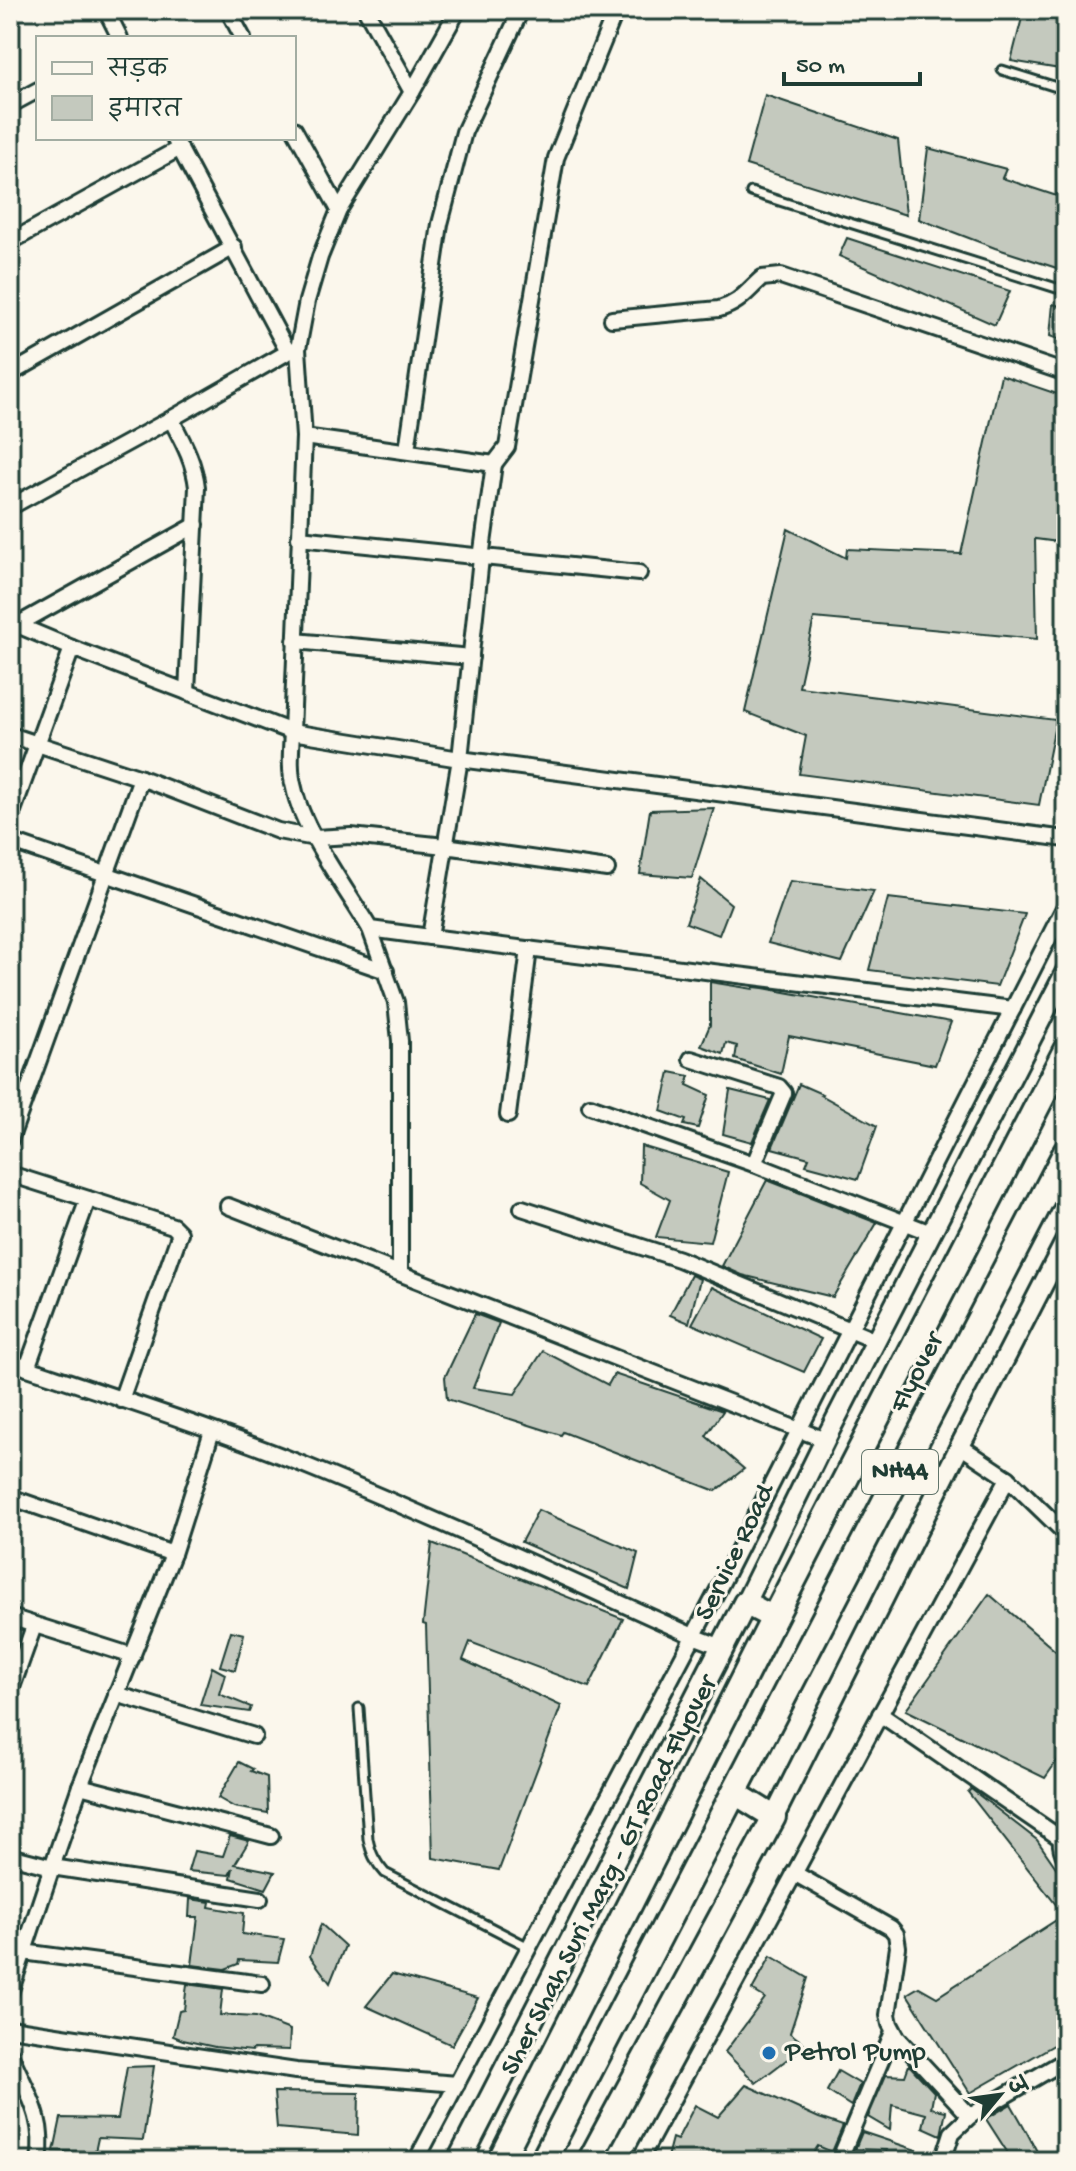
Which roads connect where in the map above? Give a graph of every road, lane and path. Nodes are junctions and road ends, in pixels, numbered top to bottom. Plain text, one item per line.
1 (106, 10) edge
2 (228, 10) edge
3 (366, 10) edge
4 (458, 10) edge
5 (521, 10) edge
6 (616, 10) edge
7 (119, 36) edge
8 (242, 36) edge
9 (1002, 70) dead end
10 (1066, 90) edge
11 (36, 91) edge
12 (412, 92) junction
13 (10, 105) edge
14 (296, 133) edge
15 (177, 143) edge
16 (751, 192) dead end
17 (339, 210) junction
18 (10, 242) edge
19 (234, 247) junction
20 (1066, 291) edge
21 (612, 319) dead end
22 (293, 350) junction
23 (1066, 373) edge
24 (10, 374) edge
25 (171, 419) junction
26 (304, 437) junction
27 (407, 450) junction
28 (494, 464) junction
29 (10, 507) edge
30 (196, 525) junction
31 (299, 538) junction
32 (481, 558) junction
33 (639, 573) dead end
34 (14, 624) edge
35 (295, 641) junction
36 (72, 648) junction
37 (471, 657) junction
38 (187, 692) junction
39 (292, 732) junction
40 (10, 735) edge
41 (36, 745) junction
42 (460, 759) junction
43 (141, 778) junction
44 (10, 819) edge
45 (315, 838) junction
46 (1066, 839) edge
47 (10, 841) edge
48 (445, 846) junction
49 (607, 869) dead end
50 (106, 874) junction
51 (1066, 904) edge
52 (370, 929) junction
53 (430, 937) junction
54 (529, 949) junction
55 (386, 971) junction
56 (1066, 971) edge
57 (1013, 1009) junction
58 (1066, 1050) edge
59 (691, 1059) dead end
60 (590, 1106) dead end
61 (508, 1115) dead end
62 (10, 1140) edge
63 (1066, 1152) edge
64 (754, 1164) junction
65 (10, 1174) edge
66 (88, 1199) junction
67 (228, 1206) dead end
68 (522, 1208) dead end
69 (904, 1222) junction
70 (931, 1233) junction
71 (1066, 1240) edge
72 (1061, 1263) edge
73 (400, 1273) junction
74 (851, 1329) junction
75 (876, 1341) junction
76 (10, 1362) edge
77 (27, 1368) junction
78 (121, 1400) junction
79 (801, 1430) junction
80 (212, 1431) junction
81 (825, 1440) junction
82 (960, 1446) junction
83 (1008, 1478) junction
84 (10, 1497) edge
85 (1066, 1534) edge
86 (173, 1554) junction
87 (745, 1603) junction
88 (10, 1617) edge
89 (774, 1618) junction
90 (34, 1626) junction
91 (693, 1636) junction
92 (722, 1647) junction
93 (133, 1656) junction
94 (10, 1693) edge
95 (116, 1694) junction
96 (359, 1708) dead end
97 (880, 1714) junction
98 (254, 1736) dead end
99 (80, 1786) junction
100 (735, 1793) junction
101 (774, 1817) junction
102 (1066, 1820) edge
103 (271, 1836) dead end
104 (1060, 1838) junction
105 (10, 1856) edge
106 (1066, 1858) edge
107 (52, 1867) junction
108 (794, 1873) junction
109 (260, 1899) dead end
110 (529, 1947) junction
111 (17, 1950) edge
112 (262, 1984) dead end
113 (10, 1993) edge
114 (10, 2028) edge
115 (893, 2032) junction
116 (10, 2053) edge
117 (1066, 2060) edge
118 (457, 2084) junction
119 (970, 2116) junction
120 (843, 2151) dead end
121 (39, 2161) edge
122 (416, 2161) edge
123 (459, 2161) edge
124 (500, 2161) edge
125 (543, 2161) edge
126 (589, 2161) edge
127 (639, 2161) edge
128 (943, 2161) edge

1 - 7 street
2 - 8 street
3 - 12 street
4 - 12 street
5 - 27 street
6 - 28 street
9 - 10 lane
11 - 13 street
12 - 17 street
14 - 17 street
15 - 18 street
15 - 19 street
16 - 20 lane
17 - 22 street
19 - 22 street
19 - 24 street
21 - 23 street
22 - 25 street
22 - 26 street
25 - 29 street
25 - 30 street
26 - 27 street
26 - 31 street
27 - 28 street
28 - 32 street
30 - 34 street
30 - 38 street
31 - 32 street
31 - 35 street
32 - 33 street
32 - 37 street
34 - 36 street
35 - 37 street
35 - 39 street
36 - 38 street
36 - 41 street
37 - 42 street
38 - 39 street
39 - 42 street
39 - 45 street
40 - 41 street
41 - 43 street
41 - 44 street
42 - 46 street
42 - 48 street
43 - 45 street
43 - 50 street
45 - 48 street
45 - 52 street
47 - 50 street
48 - 49 street
48 - 53 street
50 - 55 street
50 - 62 street
51 - 57 street
52 - 53 street
52 - 55 street
53 - 54 street
54 - 57 street
54 - 61 street
55 - 73 street
56 - 70 street, Service Road
57 - 69 street
58 - 89 highway, Flyover / NH44
59 - 64 street
60 - 64 street
63 - 100 highway, Flyover / NH44
64 - 69 street
65 - 66 street
66 - 77 street
66 - 78 street
67 - 73 street
68 - 74 street
69 - 70 street
69 - 74 street
70 - 75 street, Service Road
71 - 72 street
72 - 82 street
73 - 79 street
74 - 75 street
74 - 79 street
75 - 81 street, Service Road
76 - 77 street
77 - 78 street
78 - 80 street
79 - 81 street
79 - 91 street
80 - 86 street
80 - 91 street
81 - 87 street, Service Road
82 - 83 street
82 - 101 street
83 - 85 street
83 - 97 street
84 - 86 street
86 - 93 street
87 - 89 main road
87 - 92 main road, Service Road
88 - 90 street
89 - 124 highway, Sher Shah Suri Marg - GT Road Flyover / NH44
90 - 93 street
90 - 94 street
91 - 92 street
91 - 110 street
92 - 123 main road, Service Road
93 - 95 street
95 - 98 street
95 - 99 street
96 - 110 lane
97 - 104 street
97 - 108 street
99 - 103 street
99 - 107 street
100 - 101 main road
100 - 125 highway, NH44
101 - 126 main road
102 - 104 street
104 - 106 street
105 - 107 street
107 - 109 street
107 - 111 street
108 - 115 street
108 - 127 street
110 - 118 street
111 - 112 street
111 - 113 street
114 - 118 street
115 - 119 street
115 - 120 street
116 - 121 street
117 - 119 street
118 - 122 street
119 - 128 street

